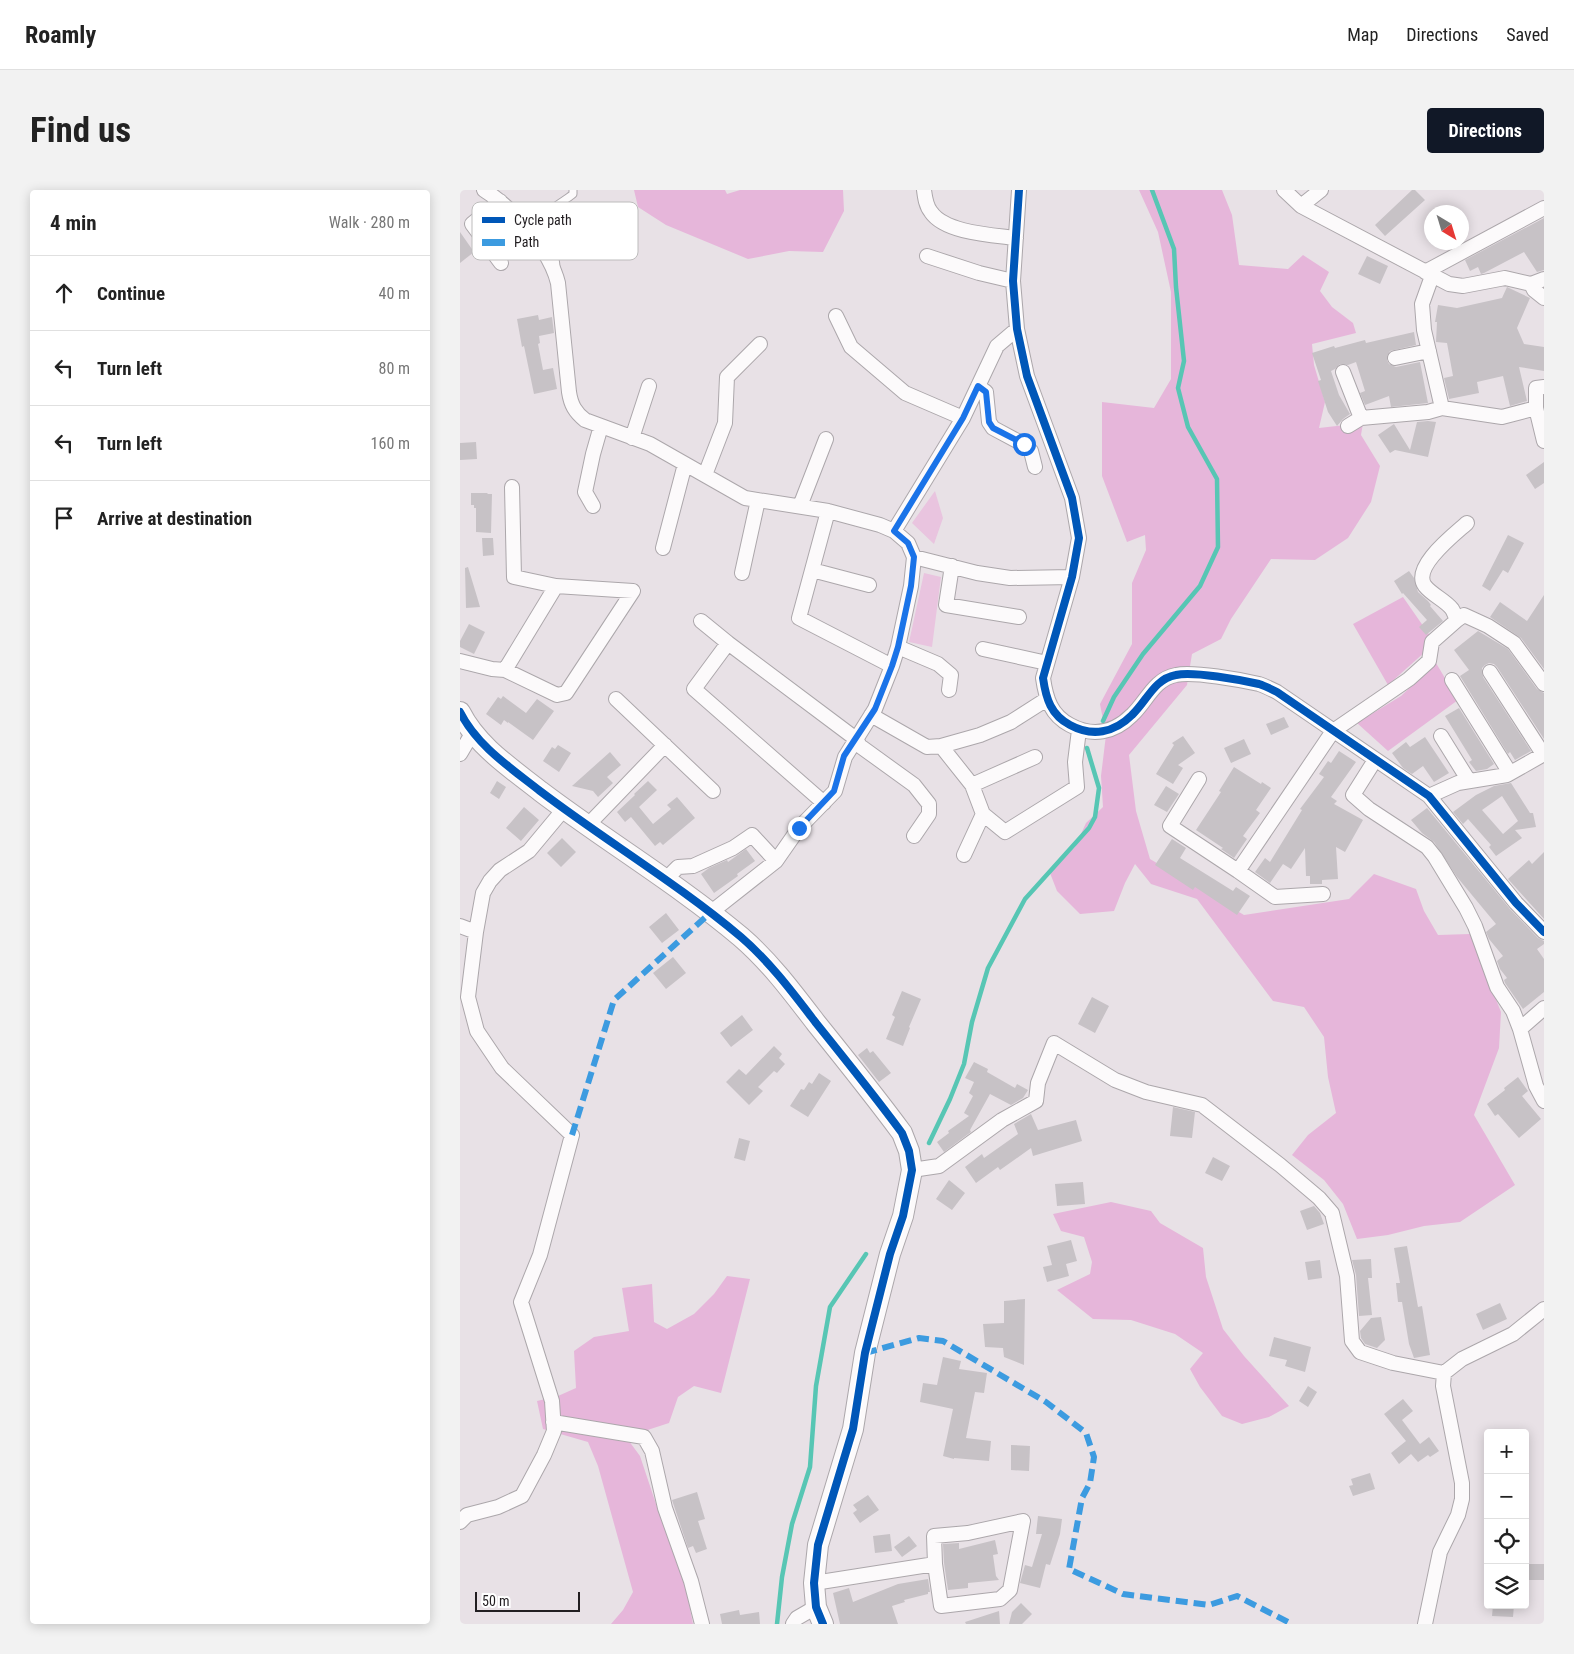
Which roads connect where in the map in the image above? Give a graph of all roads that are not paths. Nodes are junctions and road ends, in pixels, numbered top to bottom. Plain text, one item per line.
1 (484, 190) edge
2 (573, 190) edge
3 (924, 190) edge
4 (1019, 190) edge
5 (1284, 190) edge
6 (1321, 190) edge
7 (500, 201) edge
8 (562, 202) edge
9 (1301, 206) junction
10 (1544, 208) edge
11 (1016, 238) junction
12 (927, 256) dead end
13 (500, 260) edge
14 (548, 260) edge
15 (557, 260) edge
16 (502, 263) dead end
17 (556, 274) junction
18 (1428, 274) junction
19 (1013, 281) junction
20 (1538, 282) edge
21 (1544, 298) edge
22 (836, 316) dead end
23 (1017, 329) junction
24 (760, 344) dead end
25 (1429, 351) junction
26 (1395, 358) dead end
27 (1343, 372) dead end
28 (649, 386) dead end
29 (978, 386) junction
30 (1544, 387) edge
31 (1442, 408) junction
32 (1536, 408) junction
33 (963, 418) junction
34 (1361, 418) junction
35 (601, 426) junction
36 (1348, 426) dead end
37 (632, 438) junction
38 (826, 439) dead end
39 (1544, 441) edge
40 (685, 464) junction
41 (1035, 467) dead end
42 (704, 475) junction
43 (512, 487) dead end
44 (758, 500) junction
45 (593, 506) dead end
46 (800, 506) junction
47 (828, 511) junction
48 (1467, 523) dead end
49 (894, 531) junction
50 (663, 548) dead end
51 (914, 557) junction
52 (952, 566) junction
53 (812, 570) junction
54 (742, 574) dead end
55 (1072, 577) junction
56 (556, 586) junction
57 (869, 586) dead end
58 (1018, 617) dead end
59 (1457, 620) junction
60 (701, 621) dead end
61 (728, 643) junction
62 (898, 647) junction
63 (983, 649) dead end
64 (460, 661) edge
65 (1047, 663) junction
66 (892, 666) junction
67 (505, 670) junction
68 (1490, 672) dead end
69 (1452, 680) dead end
70 (1544, 684) edge
71 (949, 690) dead end
72 (616, 699) dead end
73 (1047, 699) junction
74 (460, 712) edge
75 (872, 715) junction
76 (1079, 730) junction
77 (1332, 731) junction
78 (473, 732) junction
79 (1441, 736) dead end
80 (856, 739) junction
81 (665, 745) junction
82 (941, 746) junction
83 (460, 754) edge
84 (1544, 754) edge
85 (1035, 757) dead end
86 (1375, 760) junction
87 (1510, 773) junction
88 (1199, 779) dead end
89 (1469, 781) junction
90 (972, 785) junction
91 (713, 791) dead end
92 (1428, 796) junction
93 (824, 803) junction
94 (564, 808) junction
95 (983, 814) junction
96 (587, 826) junction
97 (914, 836) dead end
98 (964, 855) dead end
99 (776, 861) junction
100 (1238, 871) junction
101 (665, 880) junction
102 (1323, 894) dead end
103 (710, 913) junction
104 (460, 926) edge
105 (476, 932) junction
106 (1544, 932) edge
107 (1544, 1008) edge
108 (465, 1010) edge
109 (1520, 1030) junction
110 (1544, 1101) edge
111 (912, 1170) junction
112 (1544, 1309) edge
113 (1444, 1373) junction
114 (553, 1422) junction
115 (460, 1522) edge
116 (935, 1564) junction
117 (814, 1583) junction
118 (820, 1615) edge
119 (702, 1624) edge
120 (793, 1624) edge
121 (1425, 1624) edge

1 - 7 street
2 - 8 lane
3 - 11 street
4 - 11 street
5 - 9 street
6 - 9 street
9 - 18 street
10 - 18 street
11 - 19 street
12 - 19 street
13 - 16 street
14 - 17 street
15 - 17 lane
17 - 35 street
18 - 20 street
18 - 25 street
19 - 23 street
20 - 21 street
22 - 33 street
23 - 29 street
23 - 55 street
24 - 42 street
25 - 26 street
25 - 31 street
27 - 34 street
28 - 37 street
29 - 33 street
29 - 41 street
30 - 32 street
31 - 32 street
31 - 34 street
32 - 39 street
33 - 49 street
34 - 36 street
35 - 37 street
35 - 45 street
37 - 40 street
38 - 46 street
40 - 42 street
40 - 50 street
42 - 44 street
43 - 56 street
44 - 46 street
44 - 54 street
46 - 47 street
47 - 49 street
47 - 53 street
48 - 59 street
49 - 51 street
51 - 52 street
51 - 62 street
52 - 55 street
52 - 58 street
53 - 57 street
53 - 66 street
55 - 65 street
56 - 67 street
56 - 67 street
59 - 70 street
59 - 77 street
60 - 61 street
61 - 80 street
61 - 93 street
62 - 66 street
62 - 71 street
63 - 65 street
64 - 67 street
65 - 73 street
66 - 75 street
68 - 84 street
69 - 87 street
72 - 81 street
73 - 76 street
73 - 82 street
74 - 78 street
75 - 80 street
75 - 82 street
76 - 77 street
76 - 95 street
77 - 86 street
77 - 100 street
78 - 83 street
78 - 94 street
79 - 89 street
80 - 93 street
80 - 97 street
81 - 91 street
81 - 96 street
82 - 90 street
84 - 87 street
85 - 90 street
86 - 92 street
86 - 109 street
87 - 89 street
88 - 100 street
89 - 92 street
90 - 95 street
92 - 106 street
93 - 99 street
94 - 96 street
94 - 105 street
95 - 98 street
96 - 101 street
99 - 101 street
99 - 103 street
100 - 102 street
101 - 103 street
103 - 111 street
104 - 105 street
105 - 108 street
107 - 109 street
108 - 114 street
109 - 110 street
111 - 113 street
111 - 117 street
112 - 113 street
113 - 121 street
114 - 115 street
114 - 119 street
116 - 116 street
116 - 117 street
117 - 118 street
118 - 120 street

